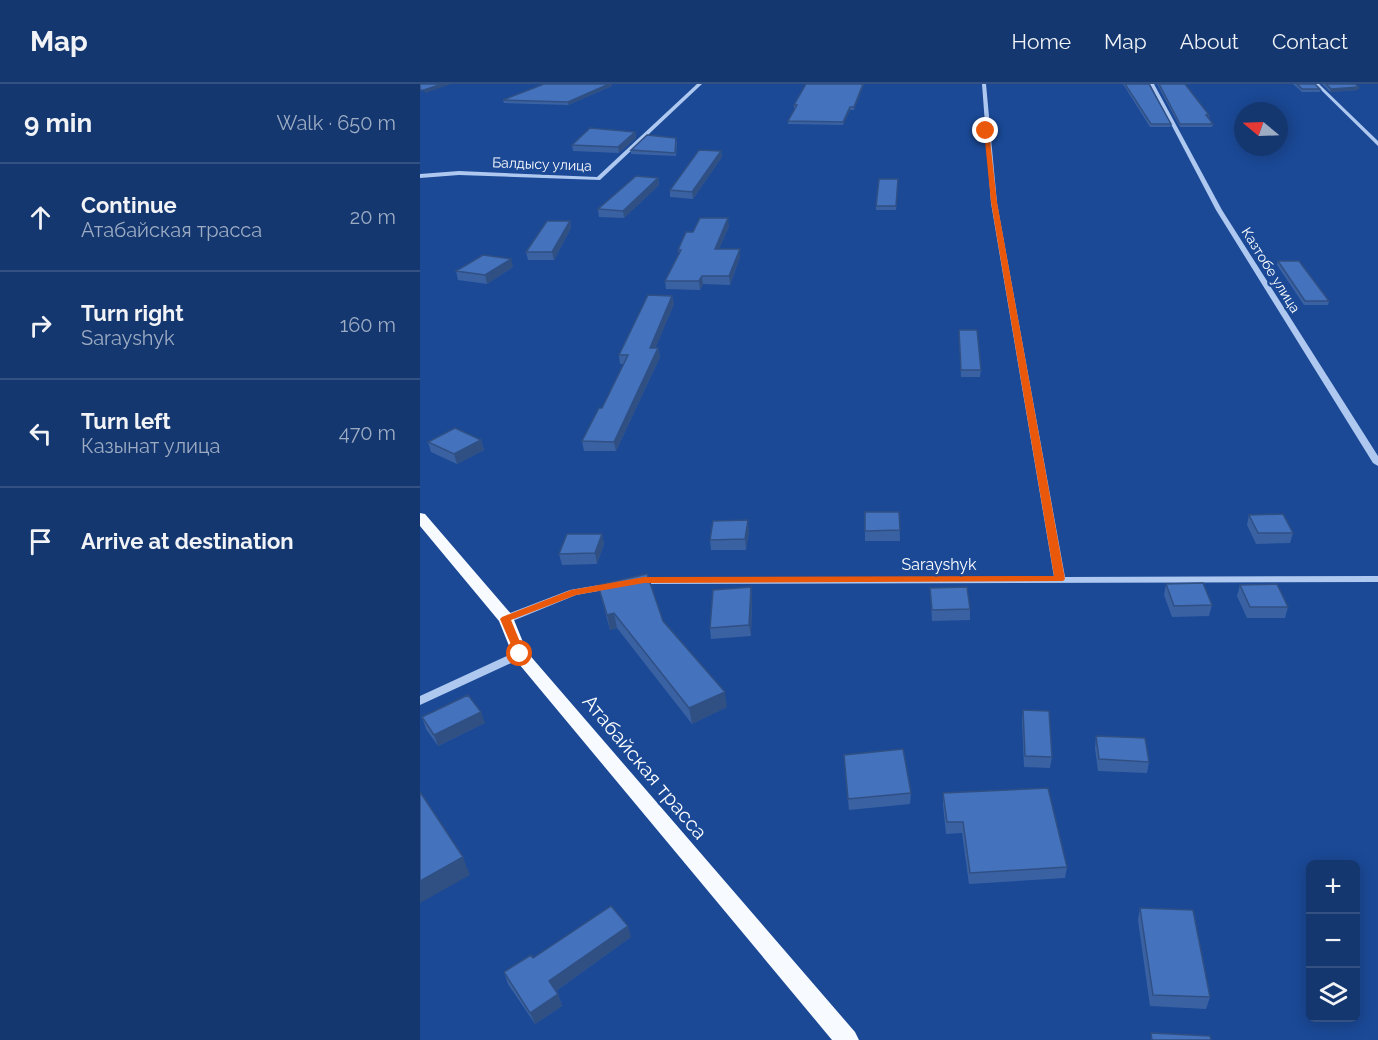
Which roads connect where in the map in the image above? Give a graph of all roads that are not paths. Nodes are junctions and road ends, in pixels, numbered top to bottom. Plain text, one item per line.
1 (700, 84) edge
2 (984, 84) edge
3 (1152, 84) edge
4 (1317, 84) edge
5 (1378, 144) edge
6 (420, 176) edge
7 (1378, 462) edge
8 (420, 517) edge
9 (1060, 579) junction
10 (1378, 579) edge
11 (506, 619) junction
12 (520, 654) junction
13 (420, 701) edge
14 (847, 1040) edge

1 - 6 street, Балдысу улица
2 - 9 street
3 - 7 street, Казтобе улица
4 - 5 street
8 - 11 main road, Атабайская трасса
9 - 10 street, Sarayshyk
9 - 11 street, Sarayshyk
11 - 12 main road, Атабайская трасса
12 - 13 street
12 - 14 main road, Атабайская трасса

